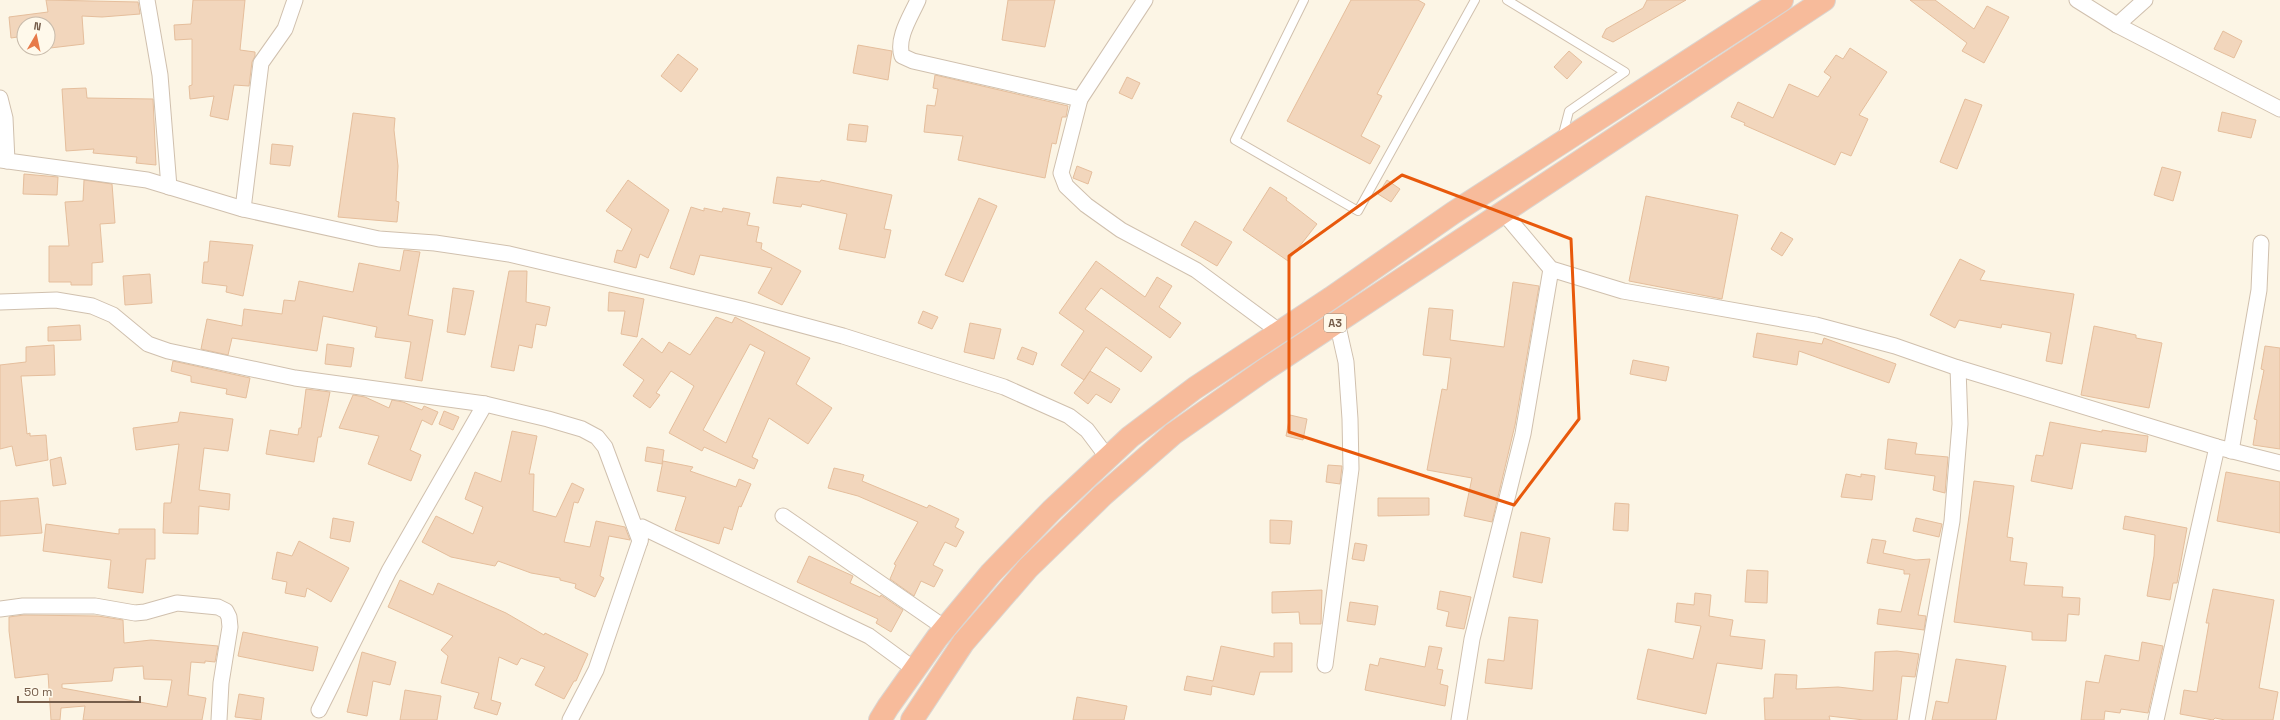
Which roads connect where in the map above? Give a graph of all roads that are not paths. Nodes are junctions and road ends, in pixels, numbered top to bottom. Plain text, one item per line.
1 (147, 0) edge
2 (295, 0) edge
3 (918, 0) edge
4 (1145, 0) edge
5 (1304, 0) edge
6 (1475, 0) edge
7 (1507, 0) edge
8 (1782, 0) edge
9 (1824, 0) edge
10 (2077, 0) edge
11 (2144, 0) edge
12 (2118, 25) junction
13 (0, 98) edge
14 (1080, 99) junction
15 (2280, 109) edge
16 (1559, 146) junction
17 (4, 160) edge
18 (169, 187) junction
19 (243, 208) junction
20 (1503, 212) junction
21 (2260, 243) dead end
22 (1551, 269) junction
23 (0, 302) edge
24 (1337, 322) junction
25 (1280, 332) junction
26 (1958, 368) junction
27 (485, 404) junction
28 (2224, 449) junction
29 (1108, 458) junction
30 (2280, 463) edge
31 (783, 516) dead end
32 (640, 541) junction
33 (0, 609) edge
34 (945, 628) junction
35 (1325, 665) dead end
36 (914, 670) junction
37 (319, 710) dead end
38 (219, 720) edge
39 (570, 720) edge
40 (880, 720) edge
41 (912, 720) edge
42 (1459, 720) edge
43 (1917, 720) edge
44 (2156, 720) edge

1 - 18 street
2 - 19 street
3 - 14 street
4 - 14 street
5 - 6 lane
7 - 16 lane
8 - 16 highway, A3
9 - 20 highway, A3
10 - 12 street
11 - 12 street
12 - 15 street
13 - 17 street
14 - 25 street
16 - 25 highway, A3
17 - 18 street
18 - 19 street
19 - 29 street
20 - 22 street
20 - 24 highway, A3
21 - 28 street
22 - 26 street
22 - 42 street
23 - 27 street
24 - 35 street
24 - 41 highway, A3
25 - 29 highway, A3
26 - 28 street
26 - 43 street
27 - 32 street
27 - 37 street
28 - 30 street
28 - 44 street
29 - 34 highway, A3
31 - 34 street
32 - 36 street
32 - 39 street
33 - 38 street
34 - 36 highway, A3
36 - 40 highway, A3

